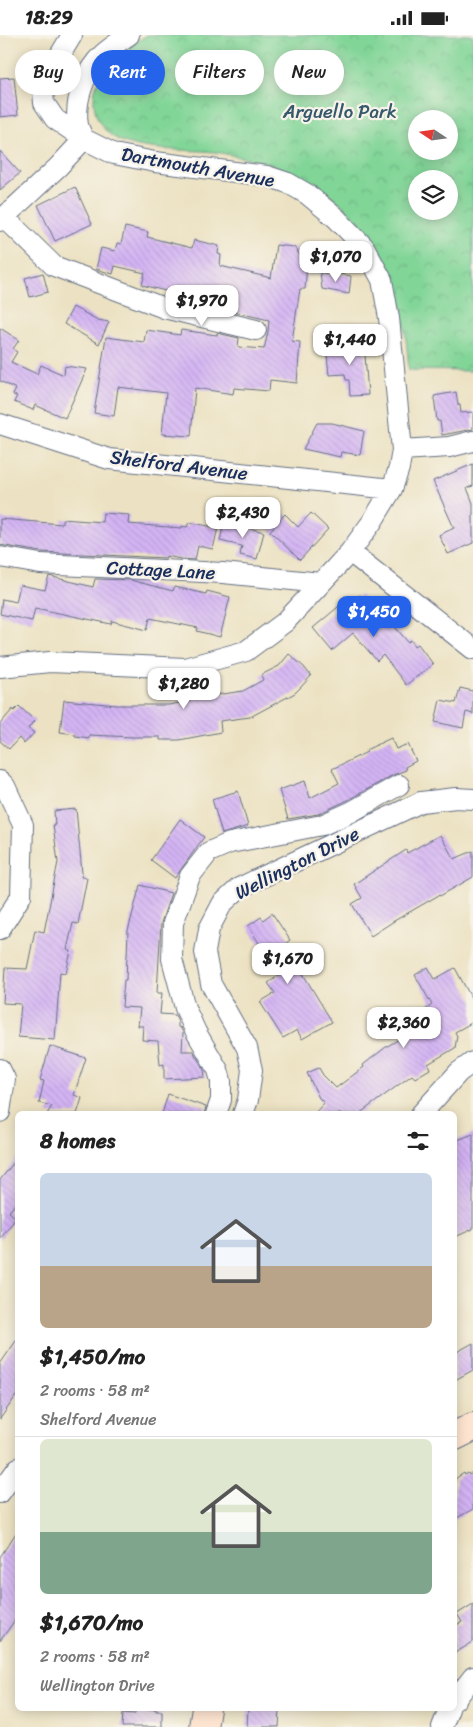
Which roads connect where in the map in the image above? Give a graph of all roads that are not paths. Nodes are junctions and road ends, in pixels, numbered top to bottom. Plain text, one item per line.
1 (72, 35) edge
2 (129, 35) edge
3 (84, 139) junction
4 (2, 219) edge
5 (256, 330) dead end
6 (0, 424) edge
7 (473, 441) edge
8 (402, 450) junction
9 (392, 489) junction
10 (350, 552) junction
11 (0, 557) edge
12 (321, 583) junction
13 (473, 649) edge
14 (0, 667) edge
15 (0, 781) edge
16 (399, 785) dead end
17 (473, 799) edge
18 (0, 929) edge
19 (208, 972) junction
20 (176, 977) junction
21 (473, 1062) edge
22 (0, 1069) edge
23 (217, 1111) edge
24 (244, 1111) edge
25 (424, 1111) edge
26 (0, 1112) edge
27 (473, 1427) edge
28 (457, 1435) edge
29 (15, 1472) edge
30 (0, 1493) edge
31 (473, 1677) edge
32 (457, 1697) edge
33 (206, 1711) edge
34 (448, 1711) edge
35 (203, 1727) edge
36 (442, 1727) edge

1 - 3 street, Dartmouth Avenue
2 - 3 street
3 - 4 street
3 - 8 street, Dartmouth Avenue
4 - 5 street
6 - 9 street, Shelford Avenue
7 - 8 street
8 - 9 street, Dartmouth Avenue
9 - 10 street, Dartmouth Avenue
10 - 12 street, Dartmouth Avenue
10 - 13 street
11 - 12 street, Cottage Lane
12 - 14 street, Dartmouth Avenue
15 - 18 street
16 - 20 street
17 - 19 street, Wellington Drive
19 - 20 street
19 - 24 street, Wellington Drive
20 - 23 street
21 - 25 street
22 - 26 street
27 - 28 main road
29 - 30 street
31 - 32 street
33 - 35 main road
34 - 36 street

